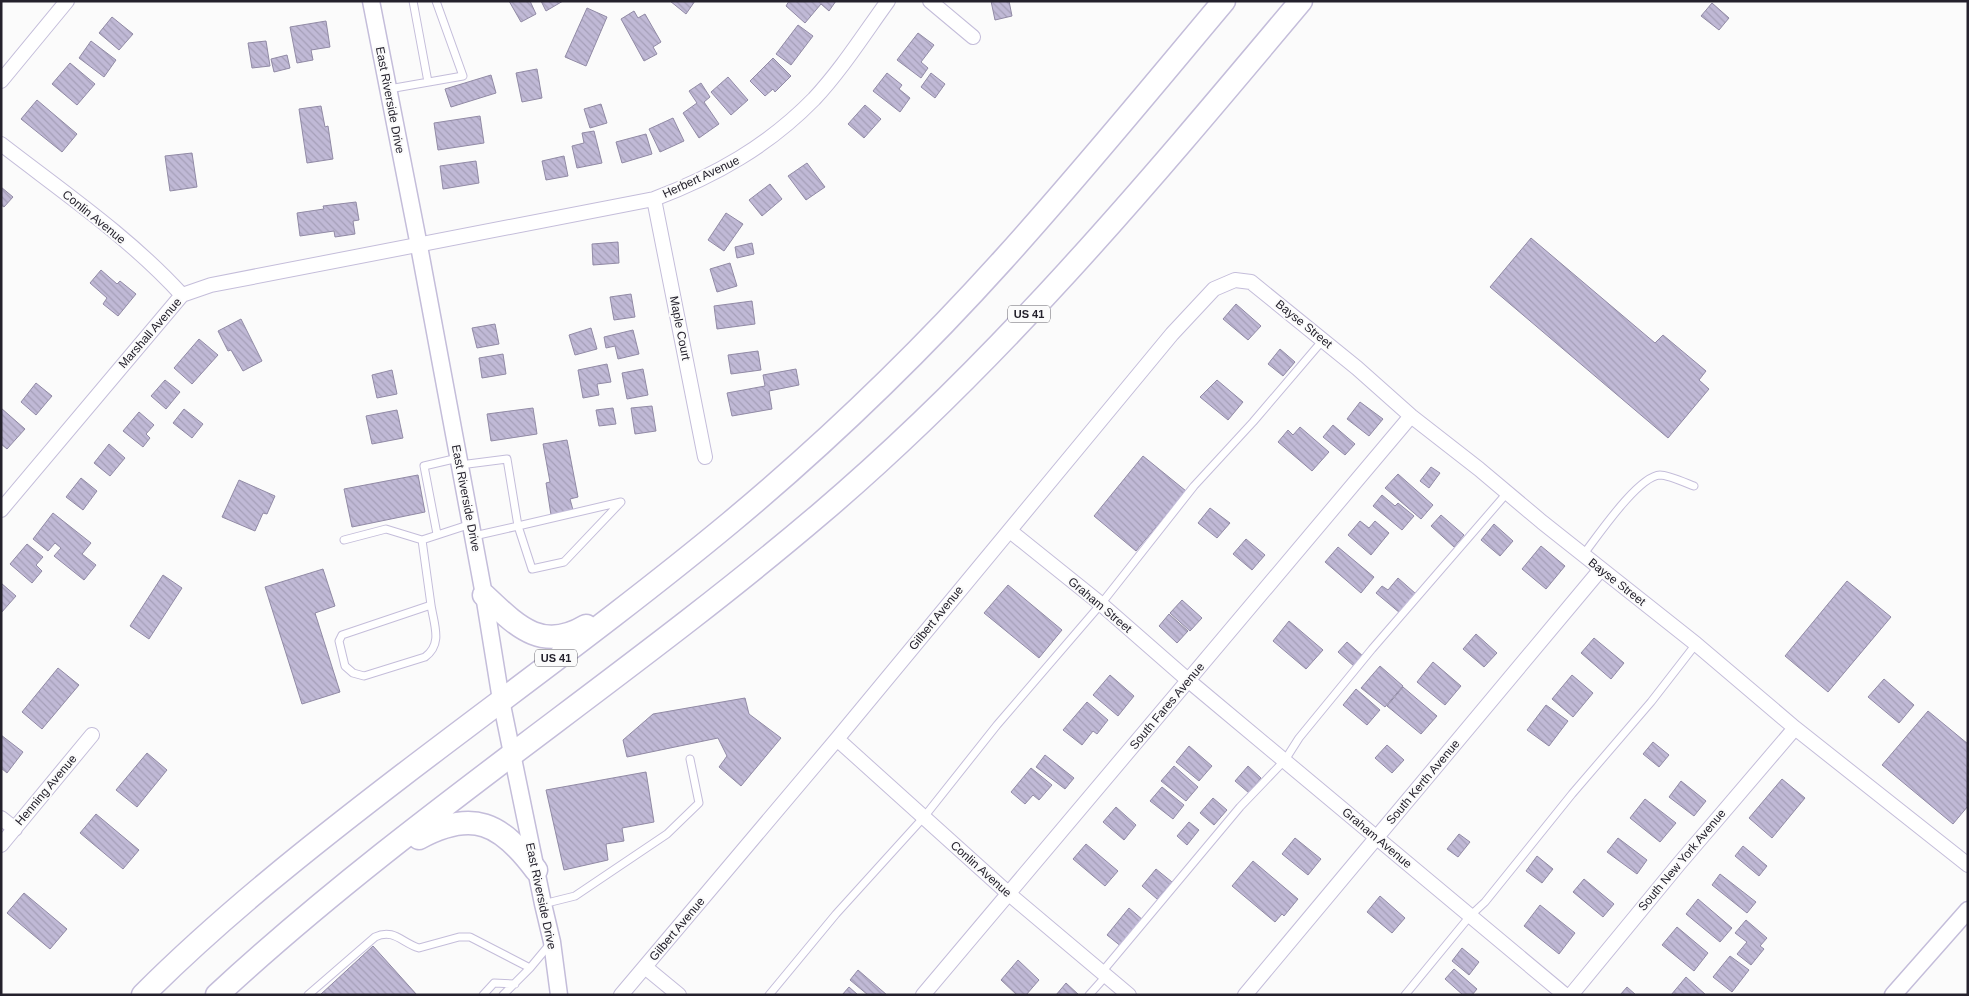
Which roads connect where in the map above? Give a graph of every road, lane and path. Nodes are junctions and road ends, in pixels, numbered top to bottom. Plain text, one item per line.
1 (67, 1) edge
2 (371, 1) edge
3 (413, 1) edge
4 (436, 1) edge
5 (888, 1) edge
6 (930, 1) edge
7 (1224, 1) edge
8 (1301, 1) edge
9 (973, 38) dead end
10 (1, 80) edge
11 (428, 82) junction
12 (388, 89) junction
13 (1, 144) edge
14 (654, 199) junction
15 (419, 246) junction
16 (182, 295) junction
17 (1268, 295) joint
18 (1323, 340) junction
19 (1411, 416) junction
20 (705, 457) dead end
21 (459, 461) junction
22 (1694, 486) dead end
23 (1507, 493) junction
24 (1, 510) edge
25 (518, 526) junction
26 (472, 530) junction
27 (1010, 531) junction
28 (437, 534) junction
29 (344, 540) dead end
30 (422, 540) junction
31 (1583, 555) junction
32 (1601, 569) junction
33 (644, 590) junction
34 (484, 595) junction
35 (1101, 604) junction
36 (431, 605) junction
37 (1696, 644) junction
38 (1189, 680) junction
39 (501, 700) junction
40 (1796, 728) junction
41 (92, 735) dead end
42 (837, 739) junction
43 (512, 756) junction
44 (690, 759) dead end
45 (1284, 760) junction
46 (924, 817) junction
47 (1, 818) edge
48 (15, 828) junction
49 (1378, 838) junction
50 (1, 845) edge
51 (370, 865) junction
52 (1968, 865) edge
53 (536, 870) junction
54 (1009, 894) junction
55 (543, 904) junction
56 (1968, 910) edge
57 (1470, 916) junction
58 (552, 942) junction
59 (645, 967) junction
60 (530, 968) junction
61 (1104, 974) junction
62 (515, 984) junction
63 (143, 995) edge
64 (217, 995) edge
65 (308, 995) edge
66 (483, 995) edge
67 (503, 995) edge
68 (559, 995) edge
69 (621, 995) edge
70 (679, 995) edge
71 (769, 995) edge
72 (923, 995) edge
73 (1089, 995) edge
74 (1129, 995) edge
75 (1245, 995) edge
76 (1405, 995) edge
77 (1565, 995) edge
78 (1571, 995) edge
79 (1893, 995) edge

1 - 10 street
2 - 12 street, East Riverside Drive
3 - 11 lane
4 - 11 lane
5 - 14 street, Herbert Avenue
6 - 9 street
7 - 33 highway, US 41
8 - 43 highway, US 41
11 - 12 lane
12 - 15 street, East Riverside Drive
13 - 16 street, Conlin Avenue
14 - 15 street, Herbert Avenue
14 - 20 street, Maple Court
15 - 16 street, Marshall Avenue
15 - 21 street, East Riverside Drive
16 - 24 street, Marshall Avenue
17 - 18 street, Bayse Street
17 - 27 street, Gilbert Avenue
18 - 19 street, Bayse Street
18 - 35 lane
19 - 23 street, Bayse Street
19 - 38 street, South Fares Avenue
21 - 25 lane
21 - 26 street, East Riverside Drive
21 - 28 lane
22 - 31 lane
23 - 31 street, Bayse Street
23 - 45 lane
25 - 25 lane
25 - 26 lane
26 - 28 lane
26 - 34 street, East Riverside Drive
27 - 35 street, Graham Street
27 - 42 street, Gilbert Avenue
28 - 30 lane
29 - 30 lane
30 - 36 lane
31 - 32 street, Bayse Street
32 - 37 street, Bayse Street
32 - 49 street, South Kerth Avenue
33 - 34 highway
33 - 39 highway, US 41
34 - 39 street, East Riverside Drive
35 - 38 street, Graham Street
35 - 46 lane
36 - 36 lane
37 - 40 street, Bayse Street
37 - 57 lane
38 - 45 street, Graham Avenue
38 - 54 street, South Fares Avenue
39 - 43 street, East Riverside Drive
39 - 63 highway, US 41
40 - 52 street, Bayse Street
40 - 78 street, South New York Avenue
41 - 48 street, Henning Avenue
42 - 46 street, Conlin Avenue
42 - 59 street, Gilbert Avenue
43 - 51 highway, US 41
43 - 53 street, East Riverside Drive
44 - 55 lane
45 - 49 street, Graham Avenue
45 - 61 lane
46 - 54 street, Conlin Avenue
46 - 71 lane
47 - 48 street
48 - 50 street, Henning Avenue
49 - 57 street, Graham Avenue
49 - 75 street, South Kerth Avenue
51 - 53 highway
51 - 64 highway, US 41
53 - 55 street, East Riverside Drive
54 - 61 street, Conlin Avenue
54 - 72 street, South Fares Avenue
55 - 58 street, East Riverside Drive
56 - 79 street
57 - 76 lane
57 - 77 street, Graham Avenue
58 - 60 lane
58 - 68 street, East Riverside Drive
59 - 69 street, Gilbert Avenue
59 - 70 street
60 - 62 lane
60 - 65 lane
61 - 73 lane
61 - 74 street, Conlin Avenue
62 - 66 lane
62 - 67 lane

